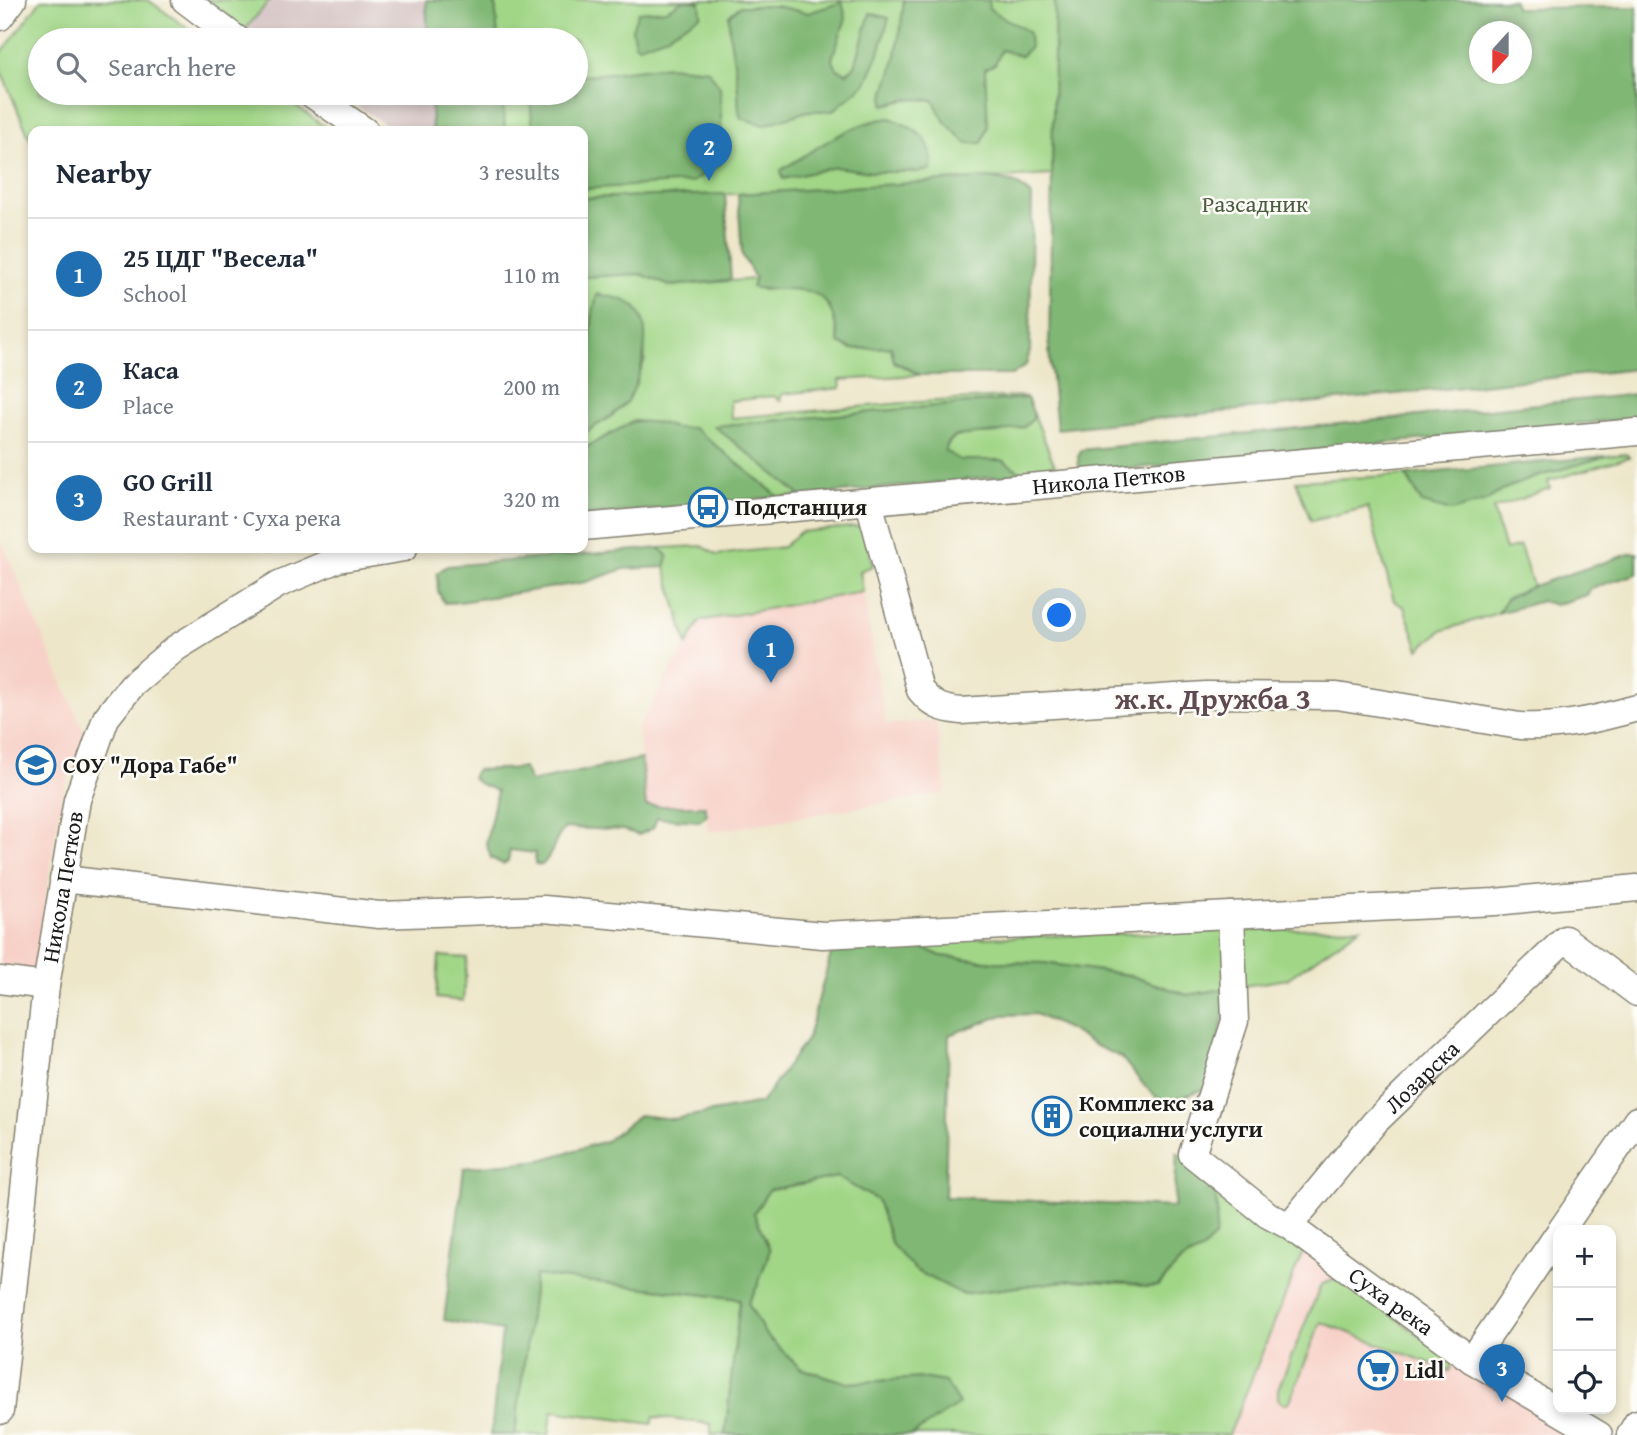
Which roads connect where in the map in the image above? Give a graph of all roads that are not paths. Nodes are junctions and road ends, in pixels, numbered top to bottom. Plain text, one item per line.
1 (13, 0) edge
2 (185, 0) edge
3 (0, 17) edge
4 (222, 28) edge
5 (327, 105) edge
6 (358, 126) edge
7 (1637, 432) edge
8 (869, 502) junction
9 (588, 527) edge
10 (374, 553) edge
11 (1637, 708) edge
12 (64, 879) junction
13 (1637, 888) edge
14 (1231, 915) junction
15 (0, 980) edge
16 (46, 986) junction
17 (1637, 993) edge
18 (1637, 1120) edge
19 (1565, 1225) edge
20 (1289, 1226) junction
21 (1553, 1242) edge
22 (1472, 1360) junction
23 (0, 1411) edge
24 (1637, 1423) edge
25 (1599, 1435) edge
26 (1630, 1435) edge

1 - 3 street
2 - 4 street
5 - 6 street
7 - 8 street, Никола Петков
8 - 9 street, Никола Петков
8 - 11 street
10 - 12 street, Никола Петков
12 - 14 street
12 - 16 street, Никола Петков
13 - 14 street
14 - 20 street, Суха река
15 - 16 street
16 - 23 street, Никола Петков
17 - 20 street, Лозарска
18 - 19 street
20 - 22 street, Суха река
21 - 22 street
22 - 25 street, Суха река
24 - 26 street

